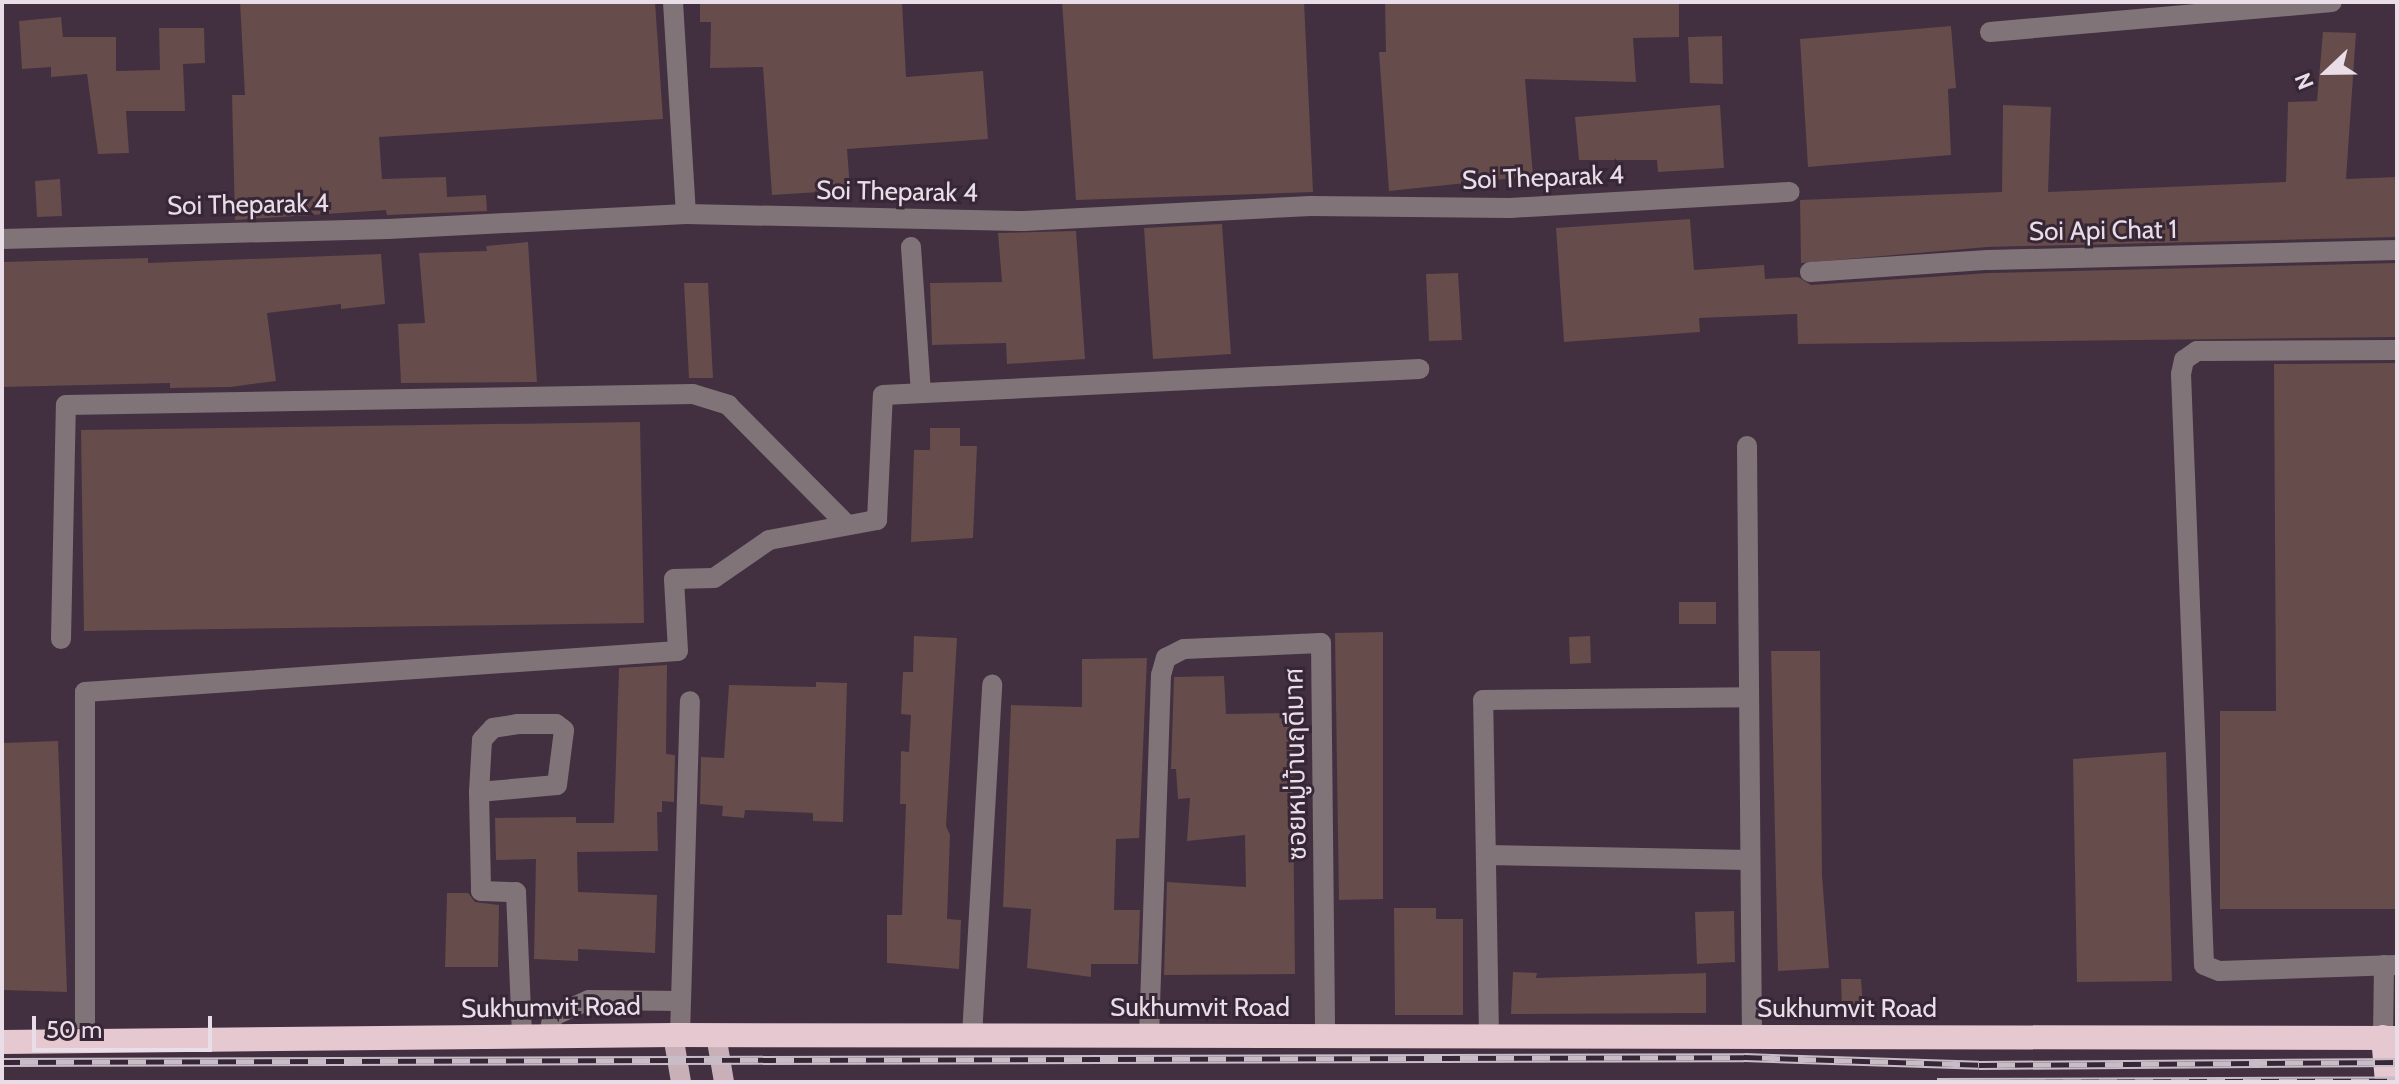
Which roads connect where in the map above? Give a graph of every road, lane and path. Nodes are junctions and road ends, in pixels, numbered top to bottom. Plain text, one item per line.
1 (673, 2) edge
2 (2332, 2) edge
3 (1990, 32) dead end
4 (1790, 192) dead end
5 (686, 214) junction
6 (2, 239) edge
7 (911, 247) dead end
8 (2397, 250) edge
9 (1810, 272) dead end
10 (2397, 350) edge
11 (1419, 369) dead end
12 (921, 392) junction
13 (1747, 446) dead end
14 (845, 523) junction
15 (61, 639) dead end
16 (992, 685) dead end
17 (1748, 697) junction
18 (690, 701) dead end
19 (479, 792) junction
20 (1486, 855) junction
21 (1750, 860) junction
22 (2391, 965) edge
23 (681, 1001) junction
24 (677, 1035) junction
25 (716, 1035) junction
26 (972, 1036) junction
27 (1149, 1036) junction
28 (1325, 1036) junction
29 (1489, 1036) junction
30 (522, 1037) junction
31 (548, 1037) junction
32 (1752, 1037) junction
33 (2390, 1038) edge
34 (2, 1042) edge
35 (85, 1043) junction
36 (681, 1082) edge
37 (724, 1082) edge
38 (2387, 1082) edge

1 - 5 street
2 - 3 street
4 - 5 street, Soi Theparak 4
5 - 6 street, Soi Theparak 4
7 - 12 street
8 - 9 street, Soi Api Chat 1
10 - 22 street
11 - 12 street
12 - 14 street
13 - 17 street
14 - 15 street
14 - 35 street
16 - 26 street
17 - 20 street
17 - 21 street
18 - 23 street
19 - 19 street
19 - 30 street
20 - 21 street
20 - 29 street
21 - 32 street
22 - 33 street
23 - 24 street
23 - 31 street
24 - 25 highway, Sukhumvit Road
24 - 31 highway, Sukhumvit Road
24 - 36 main road
25 - 26 highway, Sukhumvit Road
25 - 37 main road
26 - 27 highway, Sukhumvit Road
27 - 28 highway, Sukhumvit Road
27 - 28 street, ซอยหมู่บ้านฤดีมาศ
28 - 29 highway, Sukhumvit Road
29 - 32 highway, Sukhumvit Road
30 - 31 highway, Sukhumvit Road
30 - 35 highway, Sukhumvit Road
32 - 33 highway, Sukhumvit Road
33 - 38 highway
34 - 35 highway, Sukhumvit Road

